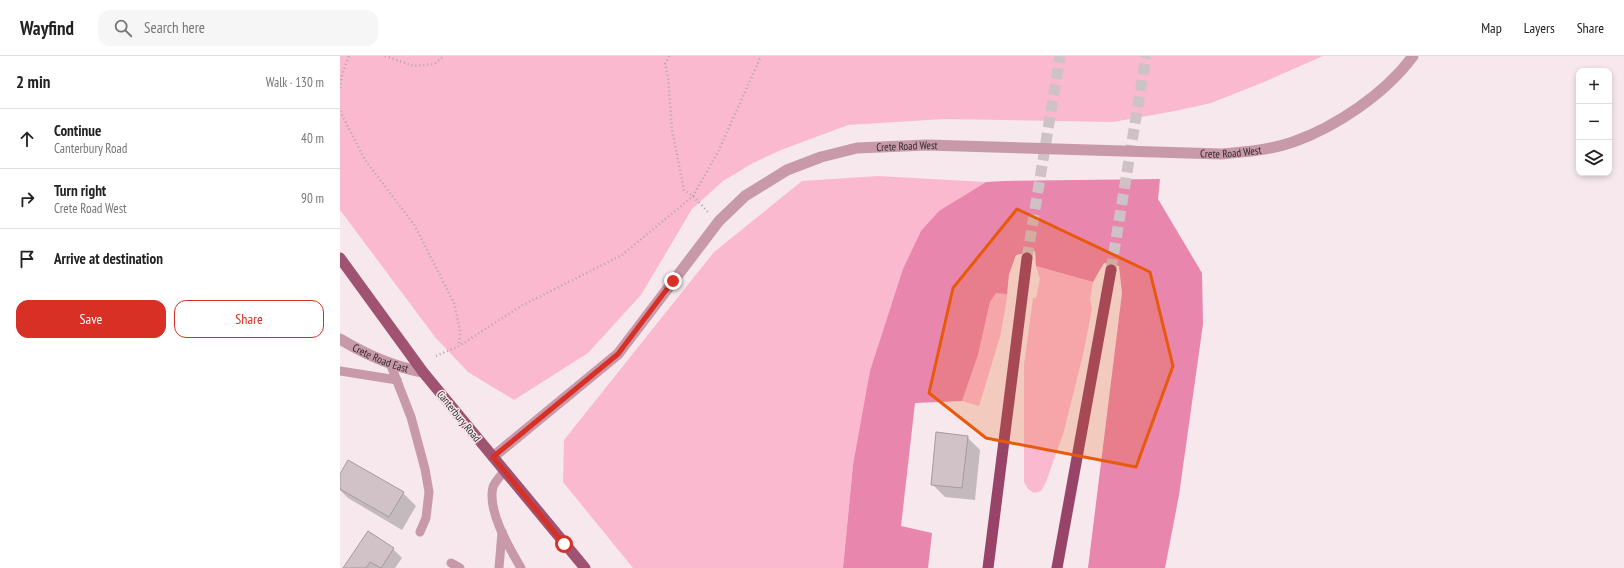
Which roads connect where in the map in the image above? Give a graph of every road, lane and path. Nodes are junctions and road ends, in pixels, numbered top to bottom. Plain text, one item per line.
1 (349, 56) edge
2 (384, 56) edge
3 (444, 56) edge
4 (669, 56) edge
5 (761, 56) edge
6 (1413, 56) edge
7 (341, 74) edge
8 (340, 88) edge
9 (340, 111) edge
10 (693, 196) junction
11 (704, 208) dead end
12 (340, 258) edge
13 (1027, 258) tunnel mouth
14 (1111, 270) tunnel mouth
15 (340, 339) edge
16 (459, 346) junction
17 (436, 356) dead end
18 (390, 363) junction
19 (340, 371) edge
20 (423, 372) junction
21 (397, 380) junction
22 (493, 457) junction
23 (504, 472) junction
24 (502, 531) junction
25 (420, 532) dead end
26 (451, 563) dead end
27 (1058, 566) edge
28 (460, 568) edge
29 (499, 568) edge
30 (521, 568) edge
31 (584, 568) edge
32 (988, 568) edge

1 - 7 path
2 - 3 path
4 - 10 path
5 - 10 path
6 - 22 street, Crete Road West
7 - 8 path
9 - 16 path
10 - 11 path
10 - 16 path
12 - 20 main road, Canterbury Road
13 - 32 highway
14 - 27 highway
15 - 18 street, Crete Road East
16 - 17 path
18 - 20 street, Crete Road East
18 - 21 lane
19 - 21 lane
20 - 22 main road, Canterbury Road
21 - 25 lane
22 - 23 main road, Canterbury Road
23 - 24 lane
23 - 31 main road, Canterbury Road
24 - 29 lane
24 - 30 lane
26 - 28 lane

